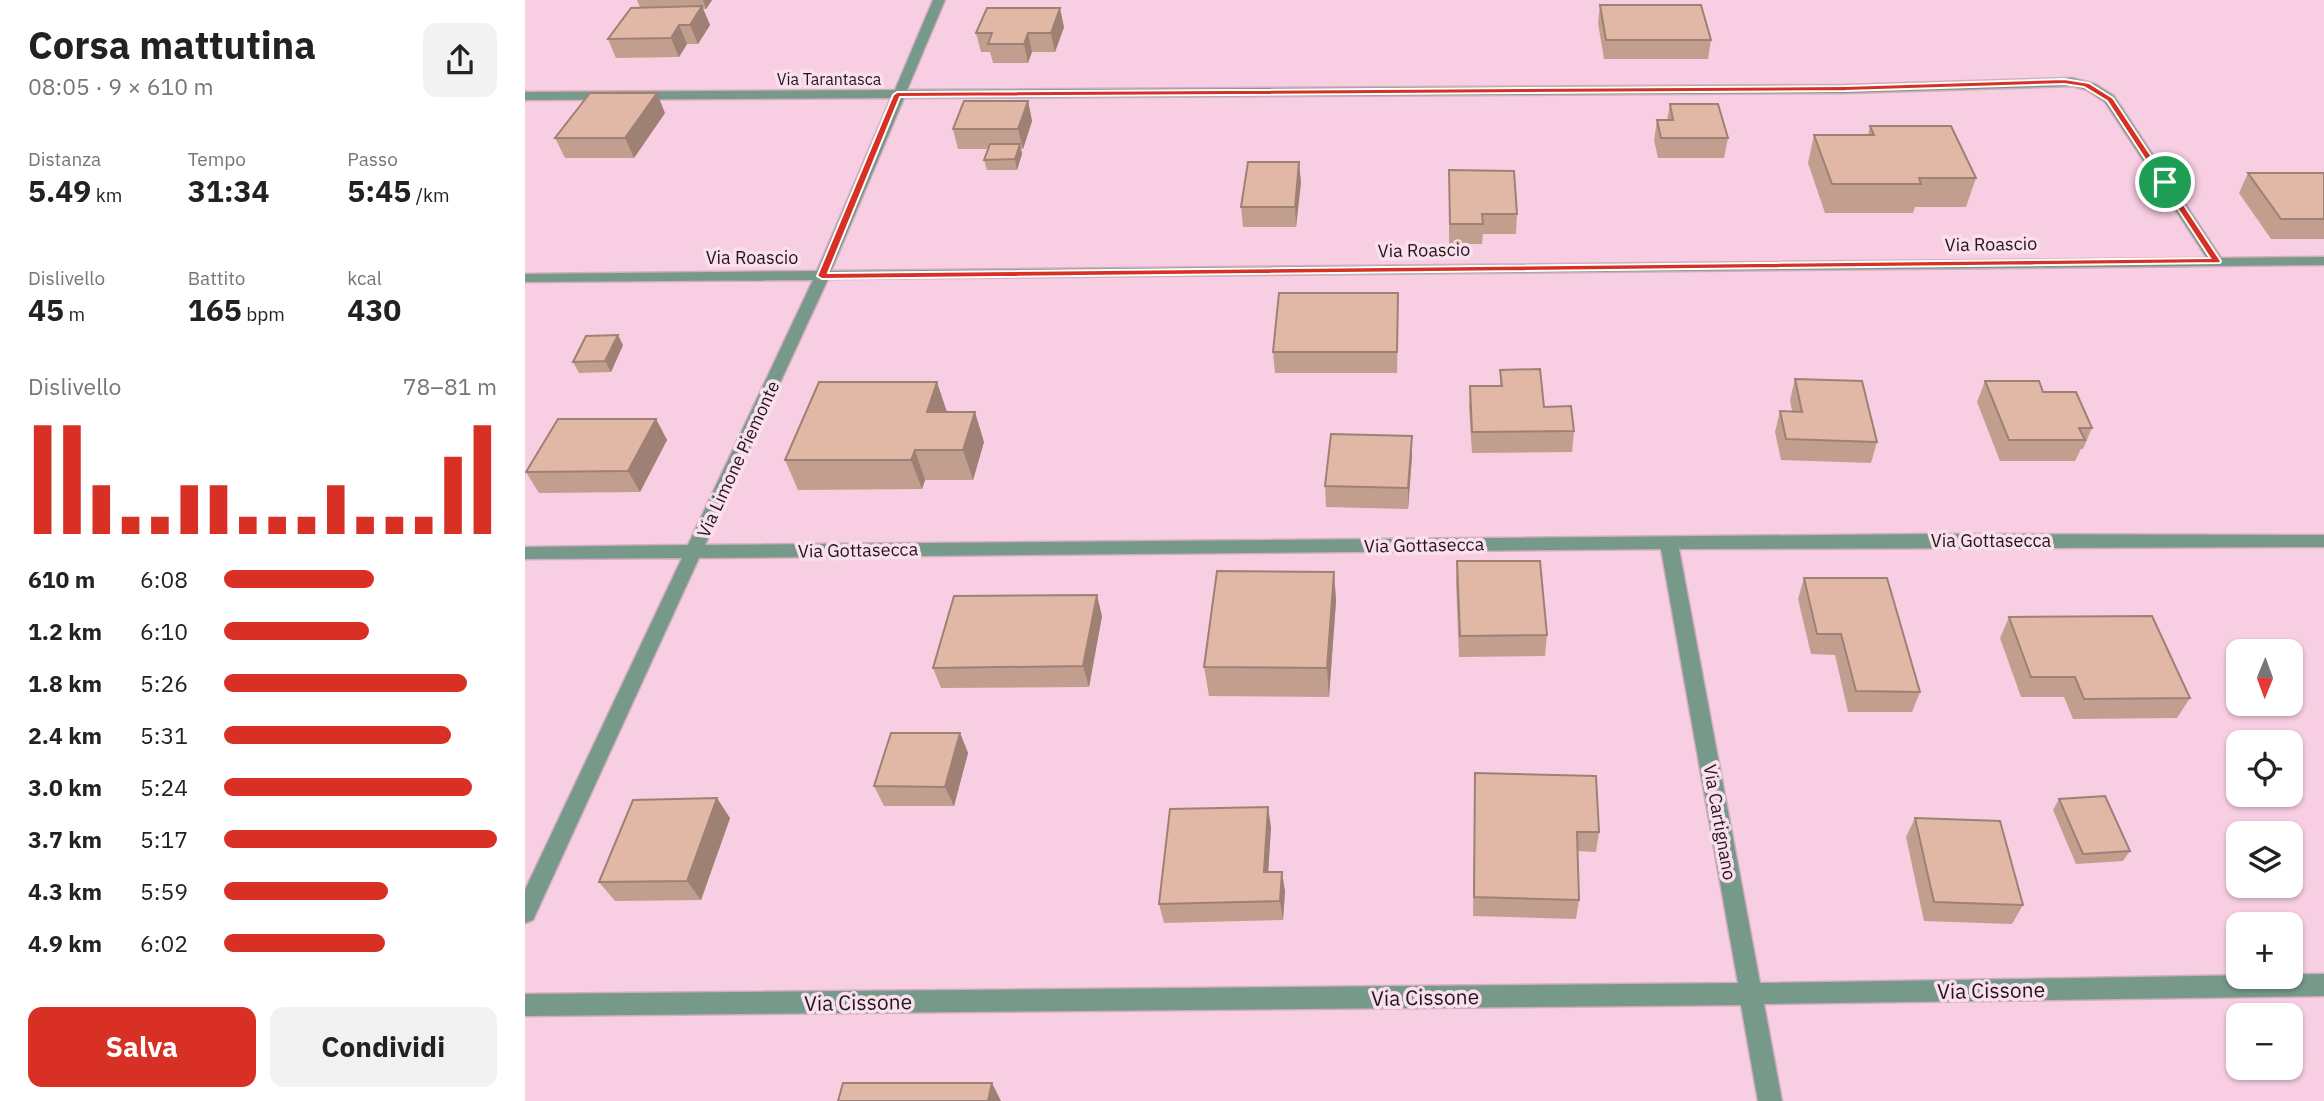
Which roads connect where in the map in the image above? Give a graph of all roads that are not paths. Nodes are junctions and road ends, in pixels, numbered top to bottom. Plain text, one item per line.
1 (939, 0) edge
2 (897, 95) junction
3 (525, 96) edge
4 (2217, 261) junction
5 (2324, 261) edge
6 (822, 276) junction
7 (525, 278) edge
8 (2324, 541) edge
9 (1669, 542) junction
10 (695, 552) junction
11 (525, 553) edge
12 (525, 913) edge
13 (2324, 985) edge
14 (1751, 994) junction
15 (525, 1005) edge
16 (1770, 1101) edge

1 - 2 street, Via Limone Piemonte
2 - 3 street, Via Tarantasca
2 - 4 street, Via Tarantasca
2 - 6 street, Via Limone Piemonte
4 - 5 street, Via Roascio
4 - 6 street, Via Roascio
6 - 7 street, Via Roascio
6 - 10 street, Via Limone Piemonte
8 - 9 street, Via Gottasecca
9 - 10 street, Via Gottasecca
9 - 14 street, Via Cartignano
10 - 11 street, Via Gottasecca
10 - 12 street, Via Limone Piemonte
13 - 14 street, Via Cissone
14 - 15 street, Via Cissone
14 - 16 street, Via Cartignano

